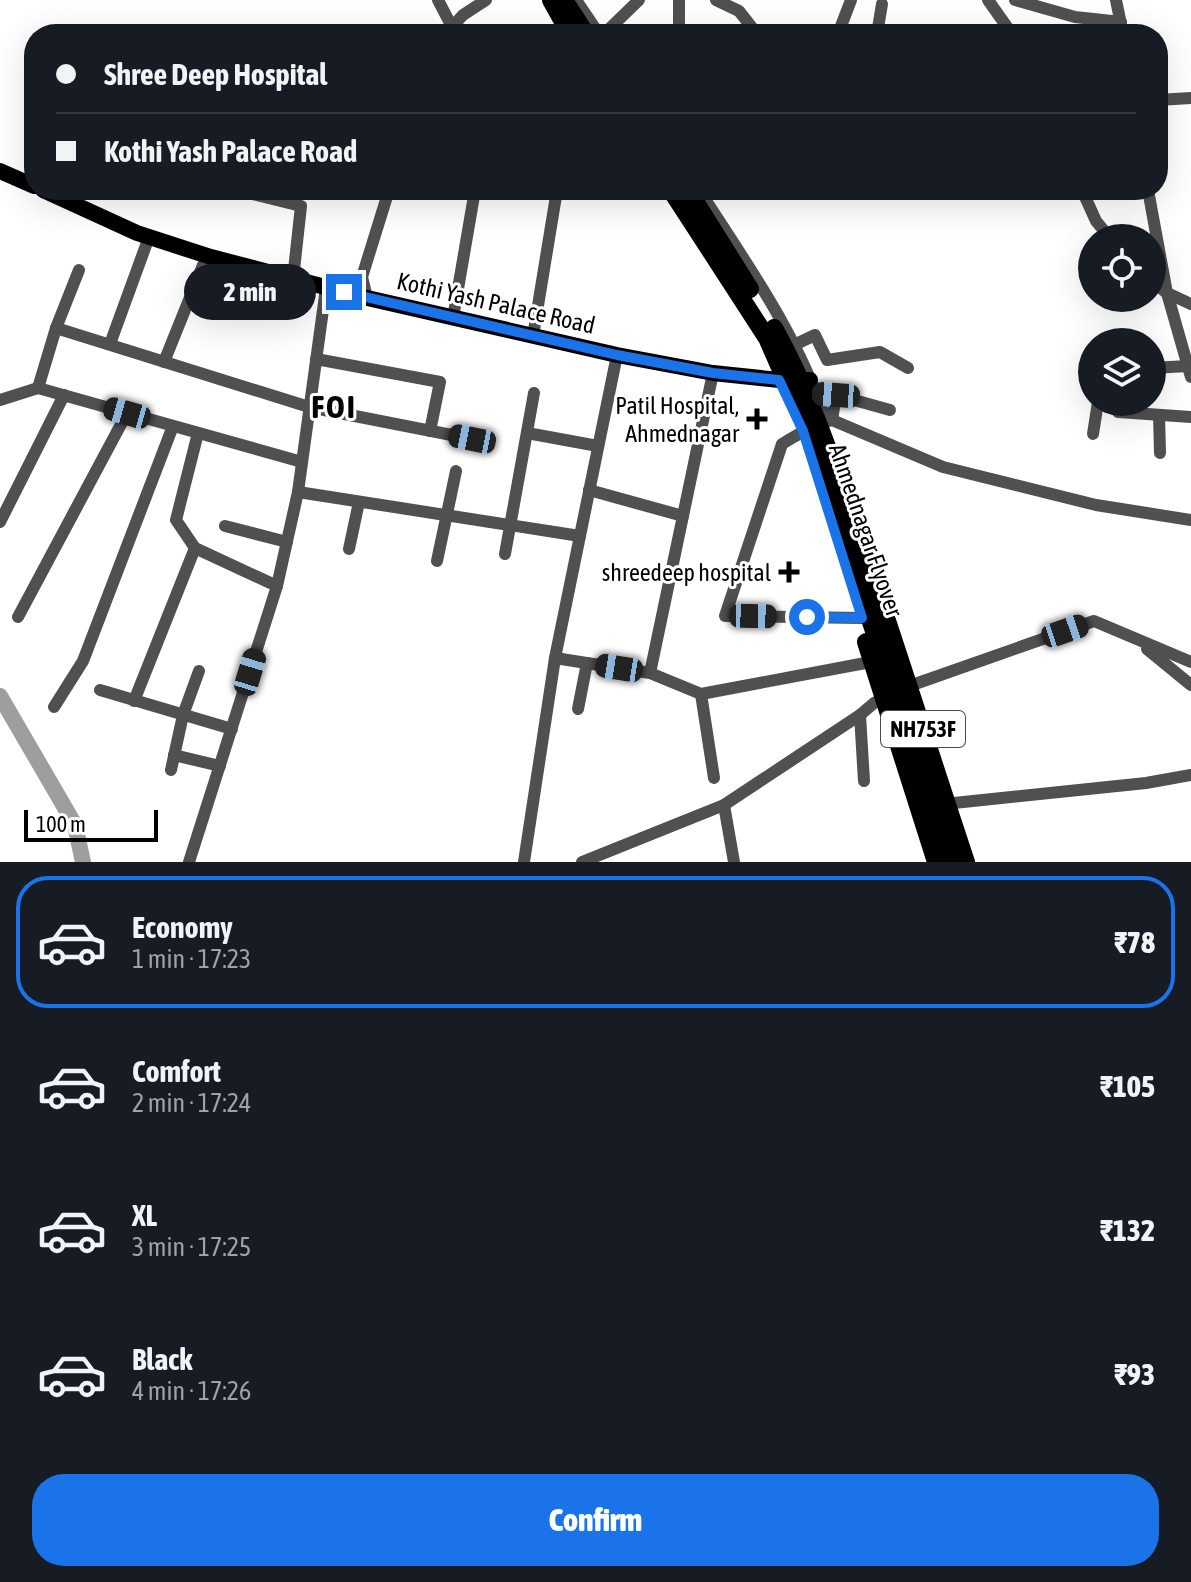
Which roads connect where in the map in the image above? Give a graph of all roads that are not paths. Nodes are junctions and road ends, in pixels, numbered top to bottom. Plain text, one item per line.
1 (438, 0) edge
2 (486, 0) edge
3 (543, 0) edge
4 (551, 0) edge
5 (564, 0) edge
6 (576, 0) edge
7 (639, 0) edge
8 (679, 0) edge
9 (716, 0) edge
10 (851, 0) edge
11 (988, 0) edge
12 (1015, 0) edge
13 (1116, 0) edge
14 (882, 4) dead end
15 (448, 24) edge
16 (457, 24) edge
17 (557, 24) edge
18 (564, 24) edge
19 (580, 24) edge
20 (594, 24) edge
21 (612, 24) edge
22 (679, 24) edge
23 (749, 24) edge
24 (842, 24) edge
25 (879, 24) edge
26 (1005, 24) edge
27 (1105, 24) edge
28 (1121, 24) edge
29 (1191, 98) edge
30 (1168, 99) edge
31 (0, 171) edge
32 (24, 182) edge
33 (66, 200) edge
34 (277, 200) edge
35 (386, 200) edge
36 (473, 200) edge
37 (555, 200) edge
38 (671, 200) edge
39 (677, 200) edge
40 (694, 200) edge
41 (705, 200) edge
42 (1087, 200) edge
43 (1150, 200) edge
44 (1098, 224) edge
45 (149, 237) junction
46 (203, 265) dead end
47 (79, 270) dead end
48 (293, 279) junction
49 (326, 288) junction
50 (1167, 293) junction
51 (367, 298) junction
52 (1191, 304) edge
53 (453, 318) junction
54 (56, 328) junction
55 (533, 336) junction
56 (110, 344) junction
57 (794, 345) junction
58 (617, 355) junction
59 (316, 359) junction
60 (164, 362) junction
61 (908, 368) dead end
62 (1166, 369) edge
63 (1190, 372) edge
64 (713, 373) junction
65 (782, 386) junction
66 (814, 386) junction
67 (38, 388) junction
68 (534, 393) dead end
69 (64, 395) junction
70 (836, 395) junction
71 (0, 400) edge
72 (309, 407) junction
73 (890, 410) dead end
74 (127, 413) junction
75 (1166, 415) edge
76 (1096, 416) edge
77 (1159, 416) edge
78 (1191, 417) edge
79 (829, 421) junction
80 (173, 426) junction
81 (430, 431) junction
82 (803, 431) junction
83 (198, 433) junction
84 (527, 433) junction
85 (1093, 434) dead end
86 (472, 439) dead end
87 (598, 446) junction
88 (1160, 453) dead end
89 (302, 462) junction
90 (456, 471) dead end
91 (589, 490) junction
92 (298, 492) junction
93 (359, 502) junction
94 (447, 515) junction
95 (683, 516) junction
96 (1191, 520) edge
97 (0, 522) edge
98 (511, 525) junction
99 (225, 526) dead end
100 (580, 536) junction
101 (287, 542) junction
102 (195, 548) junction
103 (349, 549) dead end
104 (505, 554) dead end
105 (437, 561) dead end
106 (277, 586) junction
107 (869, 605) junction
108 (18, 617) dead end
109 (1137, 641) junction
110 (555, 658) junction
111 (876, 661) junction
112 (1191, 662) edge
113 (587, 663) junction
114 (199, 671) dead end
115 (650, 673) junction
116 (915, 684) junction
117 (1191, 685) edge
118 (100, 690) dead end
119 (701, 694) junction
120 (887, 697) junction
121 (134, 701) junction
122 (54, 707) dead end
123 (578, 709) dead end
124 (183, 715) junction
125 (860, 715) junction
126 (232, 729) junction
127 (174, 755) junction
128 (220, 766) junction
129 (171, 770) dead end
130 (1191, 775) edge
131 (714, 778) dead end
132 (864, 781) dead end
133 (954, 803) junction
134 (724, 805) junction
135 (189, 862) edge
136 (524, 862) edge
137 (582, 862) edge
138 (734, 862) edge
139 (938, 862) edge
140 (951, 862) edge
141 (966, 862) edge
142 (976, 862) edge

1 - 15 street
2 - 16 street
3 - 17 street
4 - 18 highway
5 - 19 highway
6 - 20 street
7 - 21 street
8 - 22 street
9 - 23 street
10 - 24 street
11 - 26 street
12 - 27 street
13 - 28 street
14 - 25 street
29 - 30 street
31 - 32 main road
33 - 45 main road, Kothi Yash Palace Road
34 - 48 street
35 - 51 street
36 - 53 street
37 - 55 street
38 - 65 street
39 - 107 highway, Ahmednagar Flyover / NH753F
40 - 107 highway, Ahmednagar Flyover / NH753F
41 - 57 street
42 - 44 street
43 - 50 street
45 - 48 main road, Kothi Yash Palace Road
45 - 56 street
46 - 60 street
47 - 54 street
48 - 49 main road, Kothi Yash Palace Road
49 - 51 main road, Kothi Yash Palace Road
49 - 59 street
50 - 52 street
50 - 63 street
51 - 53 main road, Kothi Yash Palace Road
53 - 55 main road, Kothi Yash Palace Road
54 - 56 street
54 - 67 street
55 - 58 main road, Kothi Yash Palace Road
56 - 60 street
57 - 61 street
57 - 66 street
58 - 64 main road, Kothi Yash Palace Road
58 - 87 street
59 - 72 street
59 - 81 street
60 - 72 street
62 - 63 street
64 - 65 main road, Kothi Yash Palace Road
64 - 95 street
65 - 66 main road, Kothi Yash Palace Road
65 - 82 street
66 - 70 street
66 - 79 street
67 - 69 street
67 - 71 street
68 - 84 street
69 - 74 street
69 - 97 street
70 - 73 street
70 - 79 street
72 - 81 street
72 - 89 street
74 - 80 street
74 - 108 street
75 - 78 street
76 - 85 street
77 - 88 street
79 - 82 street
79 - 96 street
79 - 116 street
80 - 83 street
80 - 122 street
81 - 86 street
82 - 107 street
82 - 107 street
83 - 89 street
83 - 102 street
84 - 87 street
84 - 98 street
87 - 91 street
89 - 92 street
90 - 94 street
91 - 95 street
91 - 100 street
92 - 93 street
92 - 101 street
93 - 94 street
93 - 103 street
94 - 98 street
94 - 105 street
95 - 115 street
98 - 100 street
98 - 104 street
99 - 101 street
100 - 110 street
101 - 106 street
102 - 106 street
102 - 121 street
106 - 126 street
107 - 111 street
107 - 139 highway
107 - 140 highway, Ahmednagar Flyover
107 - 141 highway, Ahmednagar Flyover / NH753F
107 - 142 highway
109 - 112 street
109 - 116 street
109 - 117 street
110 - 113 street
110 - 136 street
111 - 119 street
111 - 120 street
113 - 115 street
113 - 123 street
114 - 124 street
115 - 119 street
116 - 120 street
116 - 133 street
118 - 121 street
119 - 131 street
120 - 125 street
120 - 139 street
121 - 124 street
124 - 126 street
124 - 127 street
125 - 132 street
125 - 134 street
126 - 128 street
127 - 128 street
127 - 129 street
128 - 135 street
130 - 133 street
133 - 142 street
134 - 137 street
134 - 138 street

